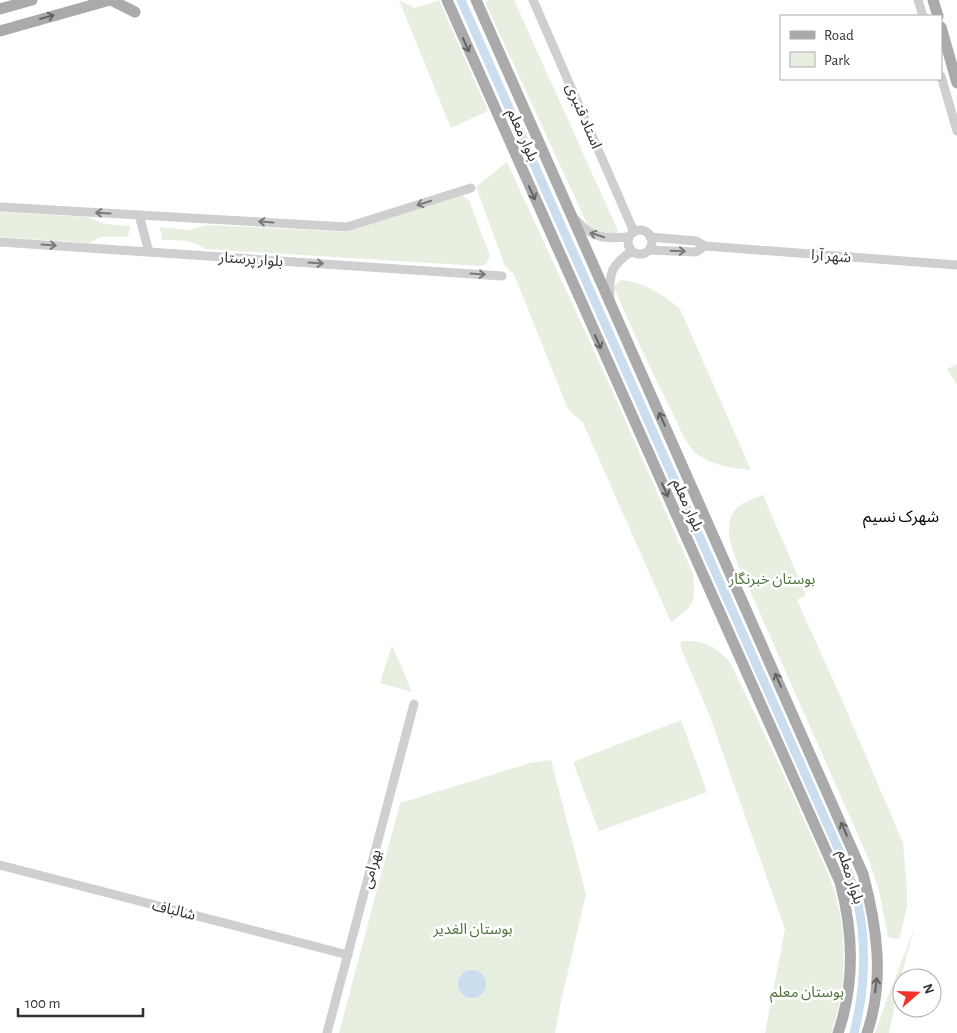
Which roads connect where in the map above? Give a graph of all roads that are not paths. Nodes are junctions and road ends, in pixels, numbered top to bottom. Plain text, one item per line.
1 (32, 0) edge
2 (111, 0) edge
3 (446, 0) edge
4 (533, 0) edge
5 (918, 0) edge
6 (933, 0) edge
7 (477, 1) edge
8 (0, 9) edge
9 (135, 12) dead end
10 (923, 15) edge
11 (938, 15) edge
12 (942, 30) edge
13 (0, 31) edge
14 (942, 79) edge
15 (957, 83) edge
16 (957, 131) edge
17 (471, 188) dead end
18 (0, 206) edge
19 (139, 215) junction
20 (572, 215) junction
21 (632, 234) junction
22 (650, 237) junction
23 (0, 242) edge
24 (705, 246) junction
25 (649, 250) junction
26 (632, 251) junction
27 (149, 252) junction
28 (957, 266) edge
29 (502, 276) dead end
30 (610, 302) junction
31 (414, 704) dead end
32 (0, 865) edge
33 (348, 955) junction
34 (327, 1033) edge
35 (838, 1033) edge
36 (867, 1033) edge

1 - 8 main road
2 - 9 main road
13 -> 2 main road
3 -> 35 main road, بلوار معلم
4 - 21 street, استاد قنبری
5 - 10 street
6 - 11 main road
7 - 20 main road, بلوار معلم
12 - 15 main road
14 - 16 street
17 -> 19 street
19 -> 18 street
19 - 27 street
21 -> 20 street, شهر آرا
20 - 30 main road, بلوار معلم
21 - 22 street, شهر آرا
21 - 26 street
22 - 24 street, شهر آرا
22 - 25 street
23 -> 27 street, بلوار پرستار
25 -> 24 street, شهر آرا
24 - 28 street, شهر آرا
25 - 26 street, شهر آرا
26 - 30 street
27 -> 29 street, بلوار پرستار
36 -> 30 main road, بلوار معلم
31 - 33 street, بهرامی
32 - 33 street, شالباف
33 - 34 street, بهرامی

